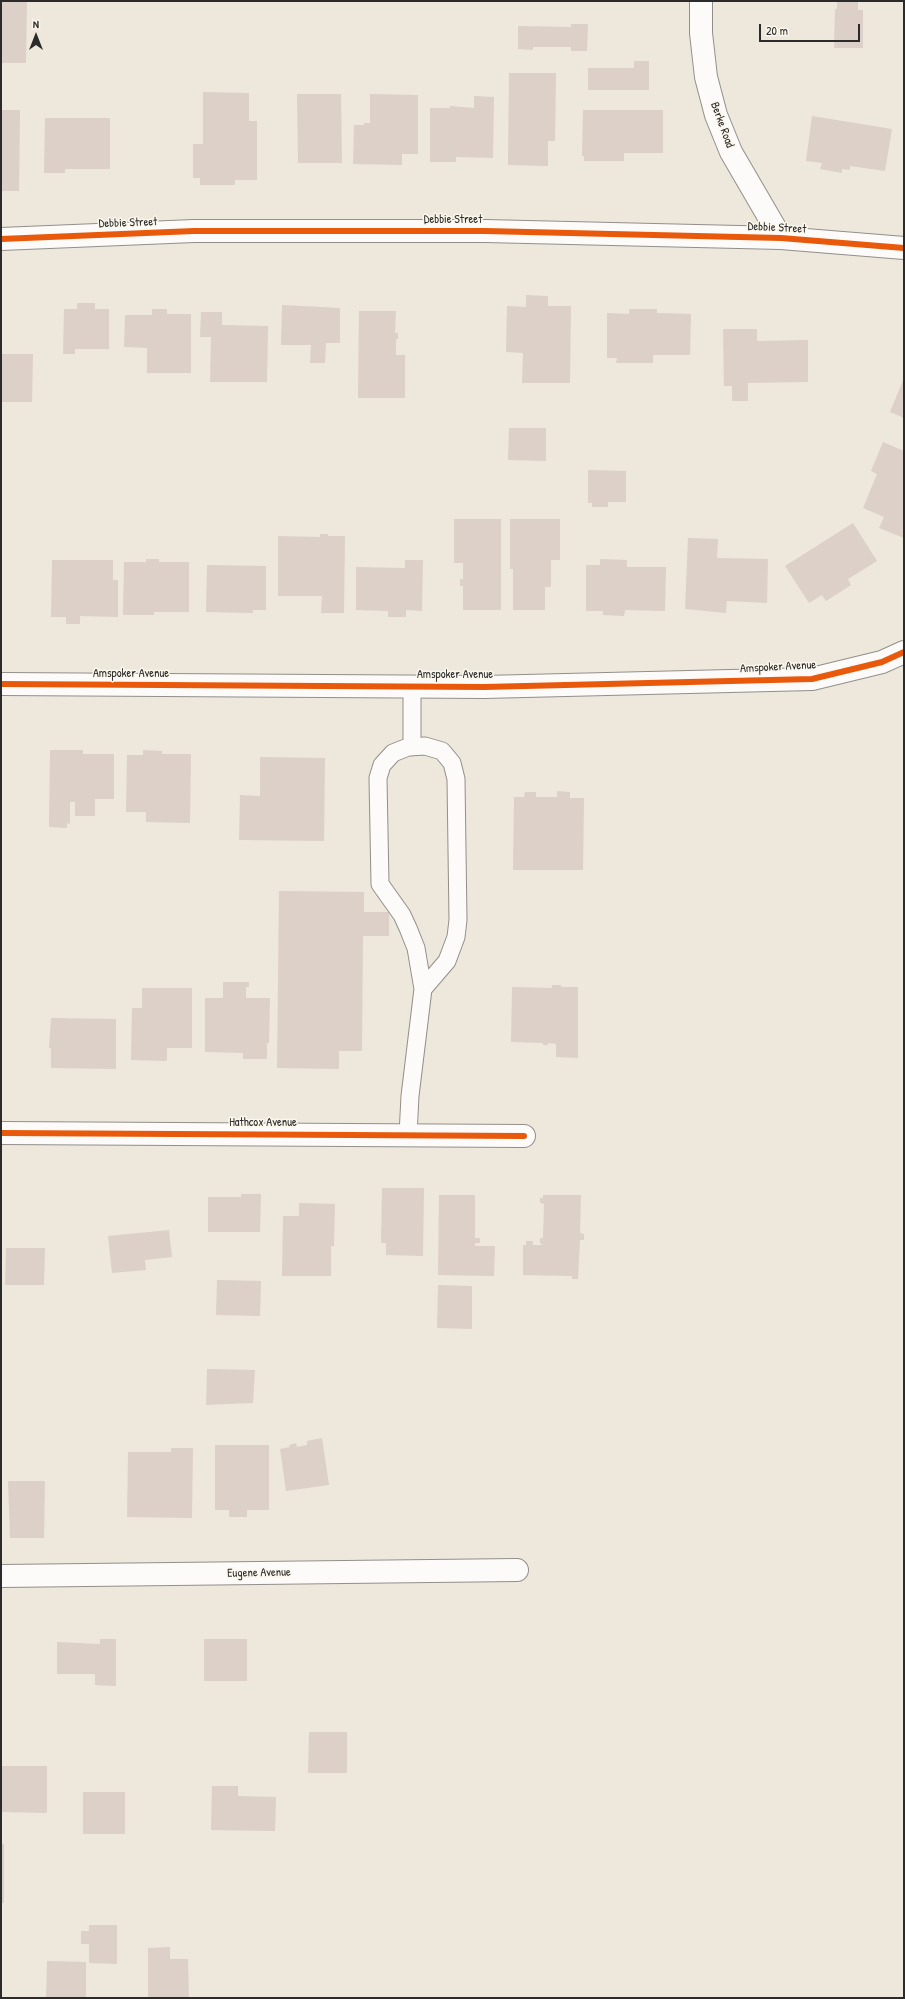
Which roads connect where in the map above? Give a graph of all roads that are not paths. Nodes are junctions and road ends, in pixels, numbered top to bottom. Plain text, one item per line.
1 (701, 1) edge
2 (781, 238) junction
3 (1, 239) edge
4 (904, 248) edge
5 (904, 652) edge
6 (1, 684) edge
7 (412, 686) junction
8 (412, 747) junction
9 (423, 989) junction
10 (1, 1133) edge
11 (408, 1135) junction
12 (524, 1136) dead end
13 (517, 1570) dead end
14 (1, 1576) edge

1 - 2 street, Berke Road
2 - 3 street, Debbie Street
2 - 4 street, Debbie Street
5 - 7 street, Amspoker Avenue
6 - 7 street, Amspoker Avenue
7 - 8 lane
8 - 9 lane
8 - 9 lane
9 - 11 lane
10 - 11 street, Hathcox Avenue
11 - 12 street, Hathcox Avenue
13 - 14 street, Eugene Avenue

